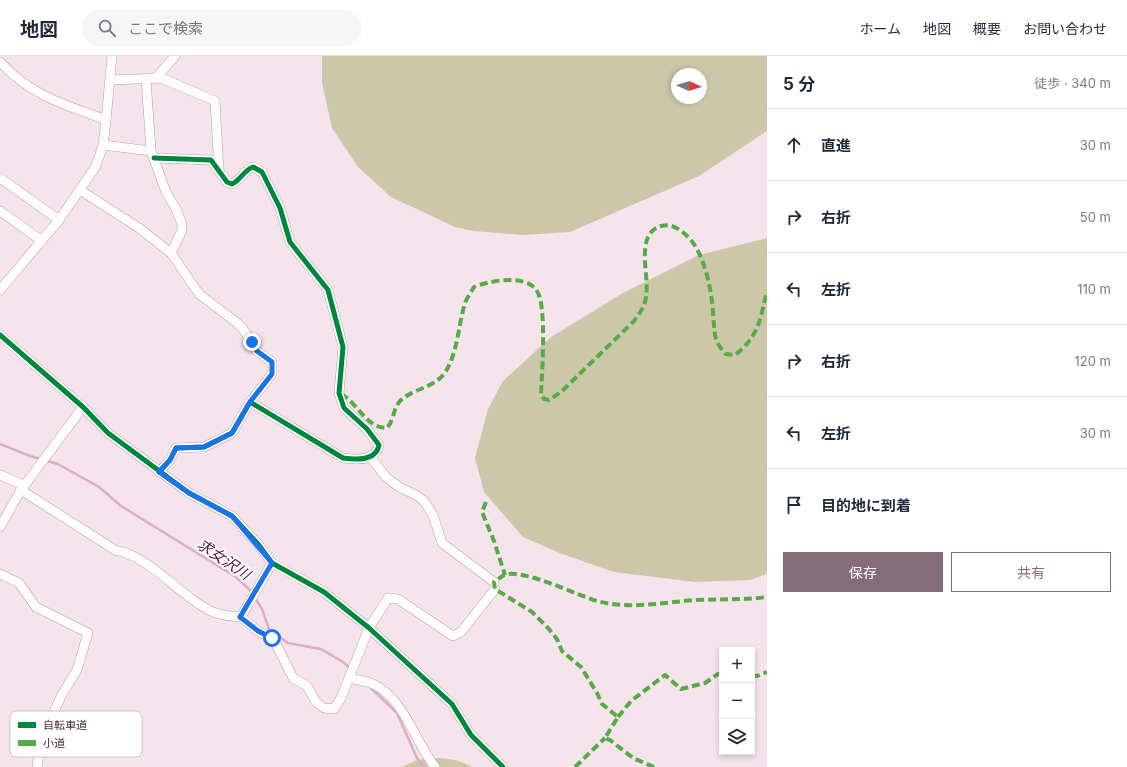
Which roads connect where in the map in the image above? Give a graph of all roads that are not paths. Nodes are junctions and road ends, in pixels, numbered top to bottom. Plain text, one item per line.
1 (112, 56) edge
2 (175, 56) edge
3 (0, 62) edge
4 (156, 78) junction
5 (146, 79) junction
6 (110, 80) junction
7 (106, 120) junction
8 (103, 145) junction
9 (152, 154) junction
10 (219, 170) junction
11 (0, 178) edge
12 (80, 190) junction
13 (0, 211) edge
14 (58, 220) junction
15 (42, 241) junction
16 (172, 253) junction
17 (0, 290) edge
18 (0, 335) edge
19 (250, 402) junction
20 (83, 407) junction
21 (370, 457) junction
22 (159, 472) junction
23 (0, 475) edge
24 (21, 490) junction
25 (0, 527) edge
26 (272, 563) junction
27 (0, 574) edge
28 (240, 617) junction
29 (368, 628) junction
30 (349, 678) junction
31 (54, 711) edge
32 (39, 757) edge
33 (38, 767) edge
34 (435, 767) edge
35 (503, 767) edge

1 - 6 street
2 - 4 street
3 - 7 street
4 - 5 street
4 - 10 street
5 - 6 street
5 - 9 street
6 - 7 street
7 - 8 street
8 - 9 street
8 - 12 street
9 - 10 street
9 - 16 street
10 - 21 street
11 - 14 street
12 - 14 street
12 - 16 street
13 - 15 street
14 - 15 street
15 - 17 street
16 - 19 street
18 - 20 street
19 - 21 street
19 - 22 street
20 - 22 street
20 - 24 street
21 - 29 street
22 - 26 street
23 - 24 street
24 - 25 street
24 - 28 street
26 - 28 street
26 - 29 street
27 - 31 street
28 - 30 street
29 - 30 street
29 - 35 street
30 - 34 street
32 - 33 street

